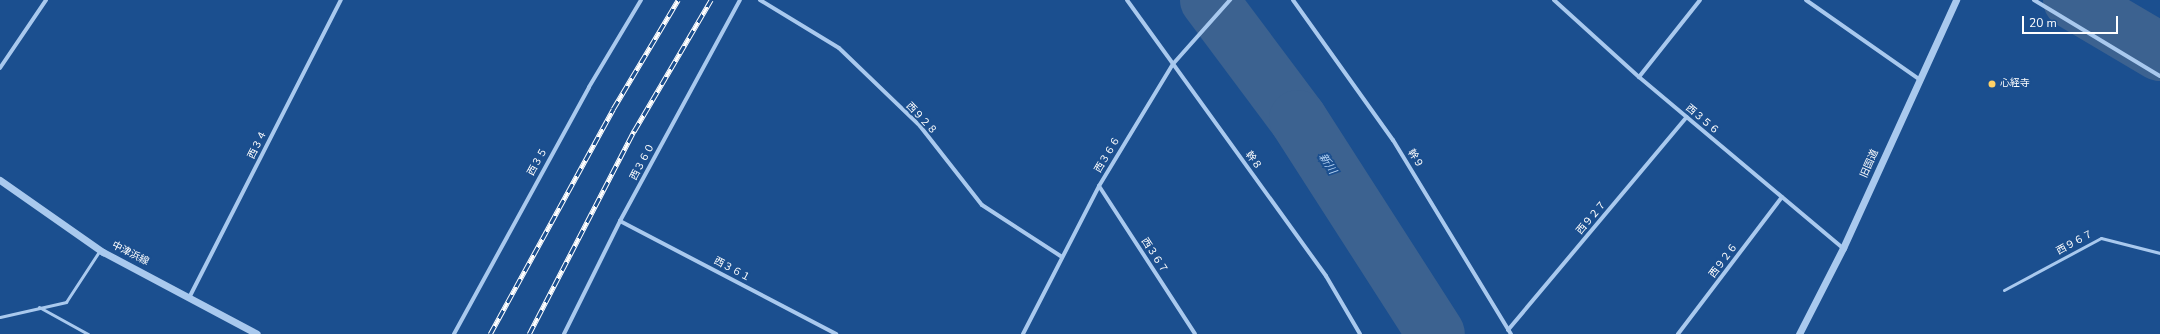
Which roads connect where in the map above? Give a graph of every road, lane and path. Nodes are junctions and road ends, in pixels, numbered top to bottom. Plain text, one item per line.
1 (46, 0) edge
2 (341, 0) edge
3 (641, 0) edge
4 (740, 0) edge
5 (760, 0) edge
6 (1127, 0) edge
7 (1230, 0) edge
8 (1293, 0) edge
9 (1554, 0) edge
10 (1700, 0) edge
11 (1806, 0) edge
12 (1956, 0) edge
13 (2034, 0) edge
14 (1173, 64) junction
15 (0, 68) edge
16 (2160, 76) edge
17 (1639, 77) junction
18 (1919, 80) junction
19 (1687, 118) junction
20 (0, 180) edge
21 (1099, 186) junction
22 (1782, 198) junction
23 (620, 221) junction
24 (1843, 248) junction
25 (100, 249) junction
26 (2160, 253) edge
27 (1062, 257) junction
28 (2004, 290) dead end
29 (190, 296) junction
30 (39, 307) junction
31 (0, 317) edge
32 (1510, 332) edge
33 (88, 334) edge
34 (257, 334) edge
35 (454, 334) edge
36 (564, 334) edge
37 (836, 334) edge
38 (1023, 334) edge
39 (1195, 334) edge
40 (1360, 334) edge
41 (1678, 334) edge
42 (1799, 334) edge

1 - 15 street
2 - 29 street, 西３４
3 - 35 street, 西３５
4 - 23 street, 西３６０
5 - 27 street, 西９２８
6 - 14 street, 幹８
7 - 14 street, 西３６６
8 - 32 street, 幹９
9 - 17 street, 西３５６
10 - 17 street
11 - 18 street
12 - 18 street, 旧国道
13 - 16 street
14 - 21 street, 西３６６
14 - 40 street, 幹８
17 - 19 street, 西３５６
18 - 24 street, 旧国道
19 - 22 street, 西３５６
19 - 32 street, 西９２７
20 - 25 street, 中津浜線
21 - 27 street, 西３６６
21 - 39 street, 西３６７
22 - 24 street, 西３５６
22 - 41 street, 西９２６
23 - 36 street, 西３６０
23 - 37 street, 西３６１
24 - 42 street, 旧国道
25 - 29 street, 中津浜線
25 - 30 lane
26 - 28 lane, 西９６７
27 - 38 street, 西３６６
29 - 34 street, 中津浜線
30 - 31 lane
30 - 33 lane

